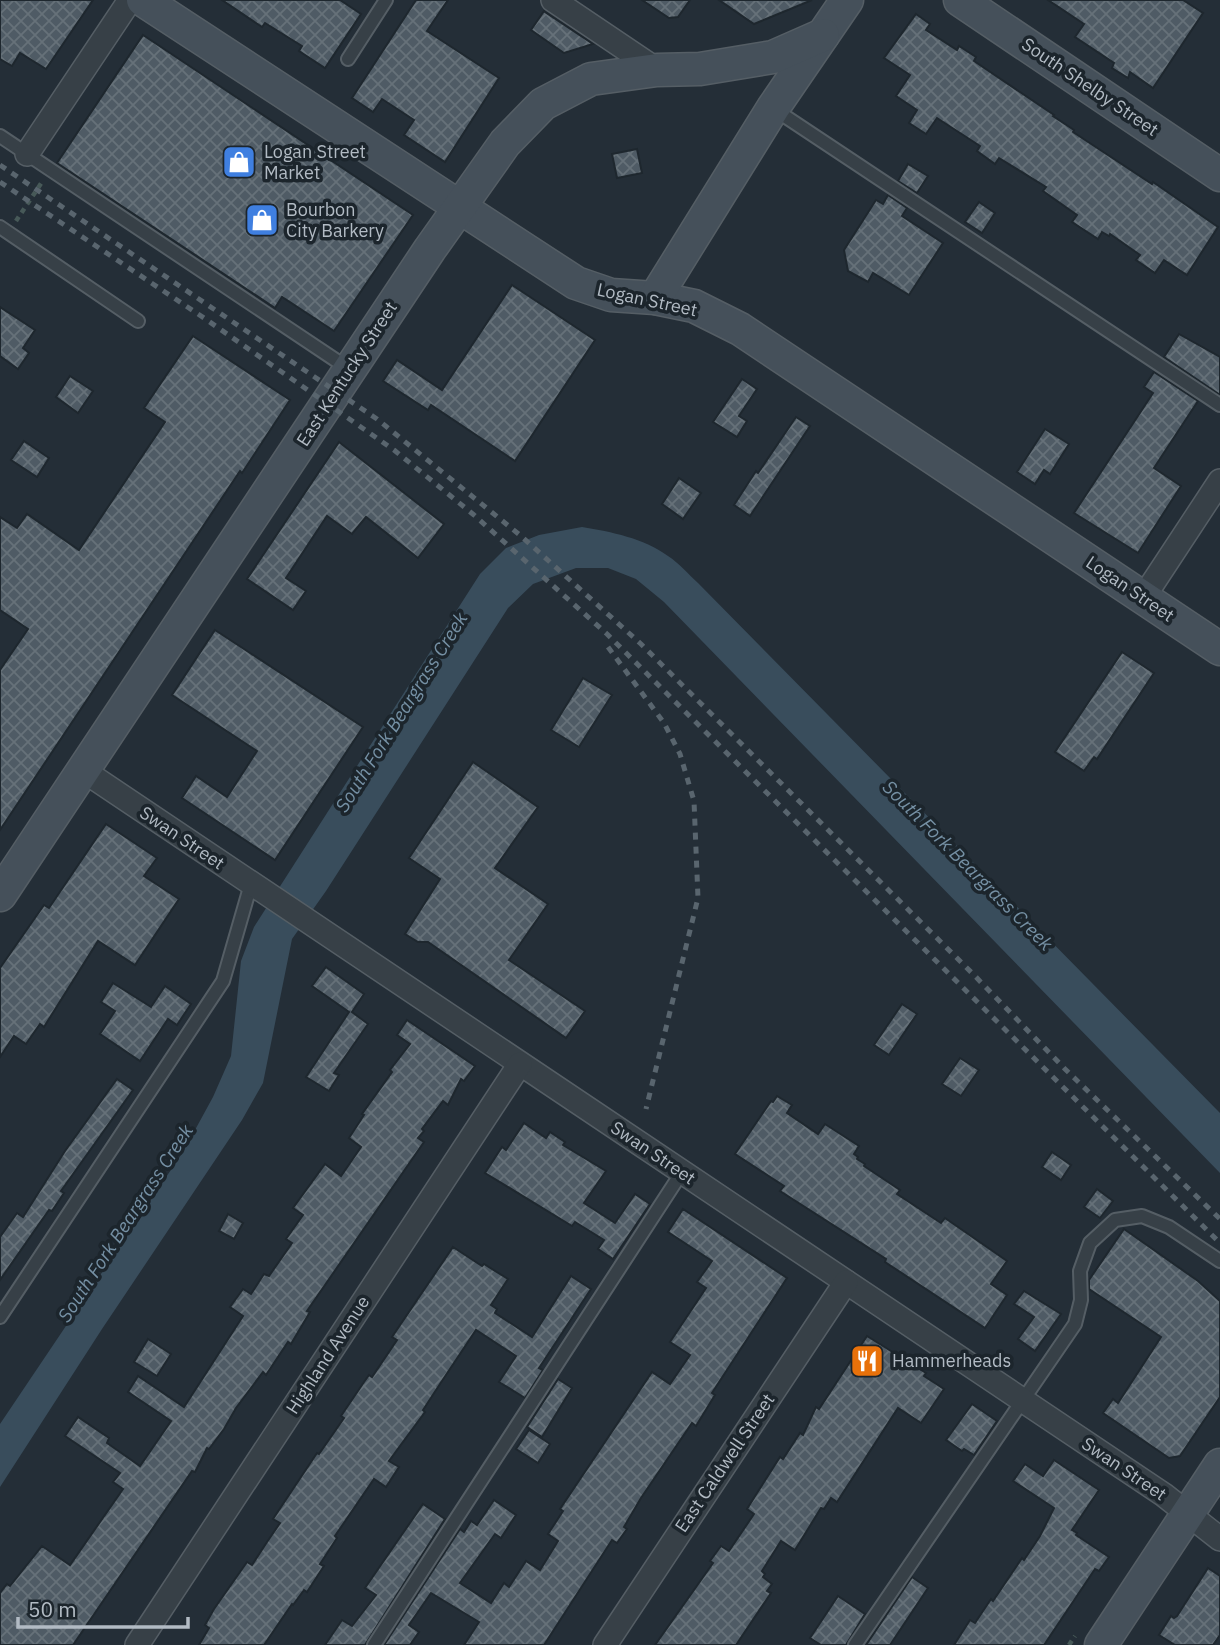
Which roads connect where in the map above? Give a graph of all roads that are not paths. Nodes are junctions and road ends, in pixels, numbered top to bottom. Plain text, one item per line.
1 (130, 0) edge
2 (143, 0) edge
3 (386, 0) edge
4 (553, 0) edge
5 (847, 0) edge
6 (960, 0) edge
7 (823, 35) junction
8 (348, 59) dead end
9 (657, 70) junction
10 (773, 108) junction
11 (0, 136) edge
12 (27, 154) junction
13 (1220, 175) edge
14 (460, 207) junction
15 (4, 230) edge
16 (655, 298) junction
17 (138, 321) dead end
18 (350, 370) junction
19 (1220, 405) edge
20 (1220, 481) edge
21 (1143, 598) junction
22 (1220, 649) edge
23 (84, 771) junction
24 (5, 878) edge
25 (259, 889) junction
26 (520, 1064) junction
27 (681, 1172) junction
28 (1220, 1261) edge
29 (846, 1282) junction
30 (0, 1317) edge
31 (1021, 1399) junction
32 (1220, 1465) edge
33 (1187, 1514) junction
34 (1220, 1539) edge
35 (1089, 1640) edge
36 (137, 1645) edge
37 (374, 1645) edge
38 (605, 1645) edge
39 (855, 1645) edge

1 - 12 street
2 - 14 street, Logan Street
3 - 8 lane
4 - 9 street
5 - 7 street
6 - 13 street, South Shelby Street
7 - 9 street, East Kentucky Street
7 - 10 street
9 - 14 street, East Kentucky Street
10 - 16 street
10 - 19 lane
11 - 12 lane
12 - 18 lane
14 - 16 street, Logan Street
14 - 18 street, East Kentucky Street
15 - 17 lane
16 - 21 street, Logan Street
18 - 23 street, East Kentucky Street
20 - 21 street
21 - 22 street, Logan Street
23 - 24 street, East Kentucky Street
23 - 25 street, Swan Street
25 - 26 street, Swan Street
25 - 30 lane
26 - 27 street, Swan Street
26 - 36 street, Highland Avenue
27 - 29 street, Swan Street
27 - 37 lane
28 - 31 lane
29 - 31 street, Swan Street
29 - 38 street, East Caldwell Street
31 - 33 street, Swan Street
31 - 39 lane
32 - 33 street
33 - 34 street, Swan Street
33 - 35 street

